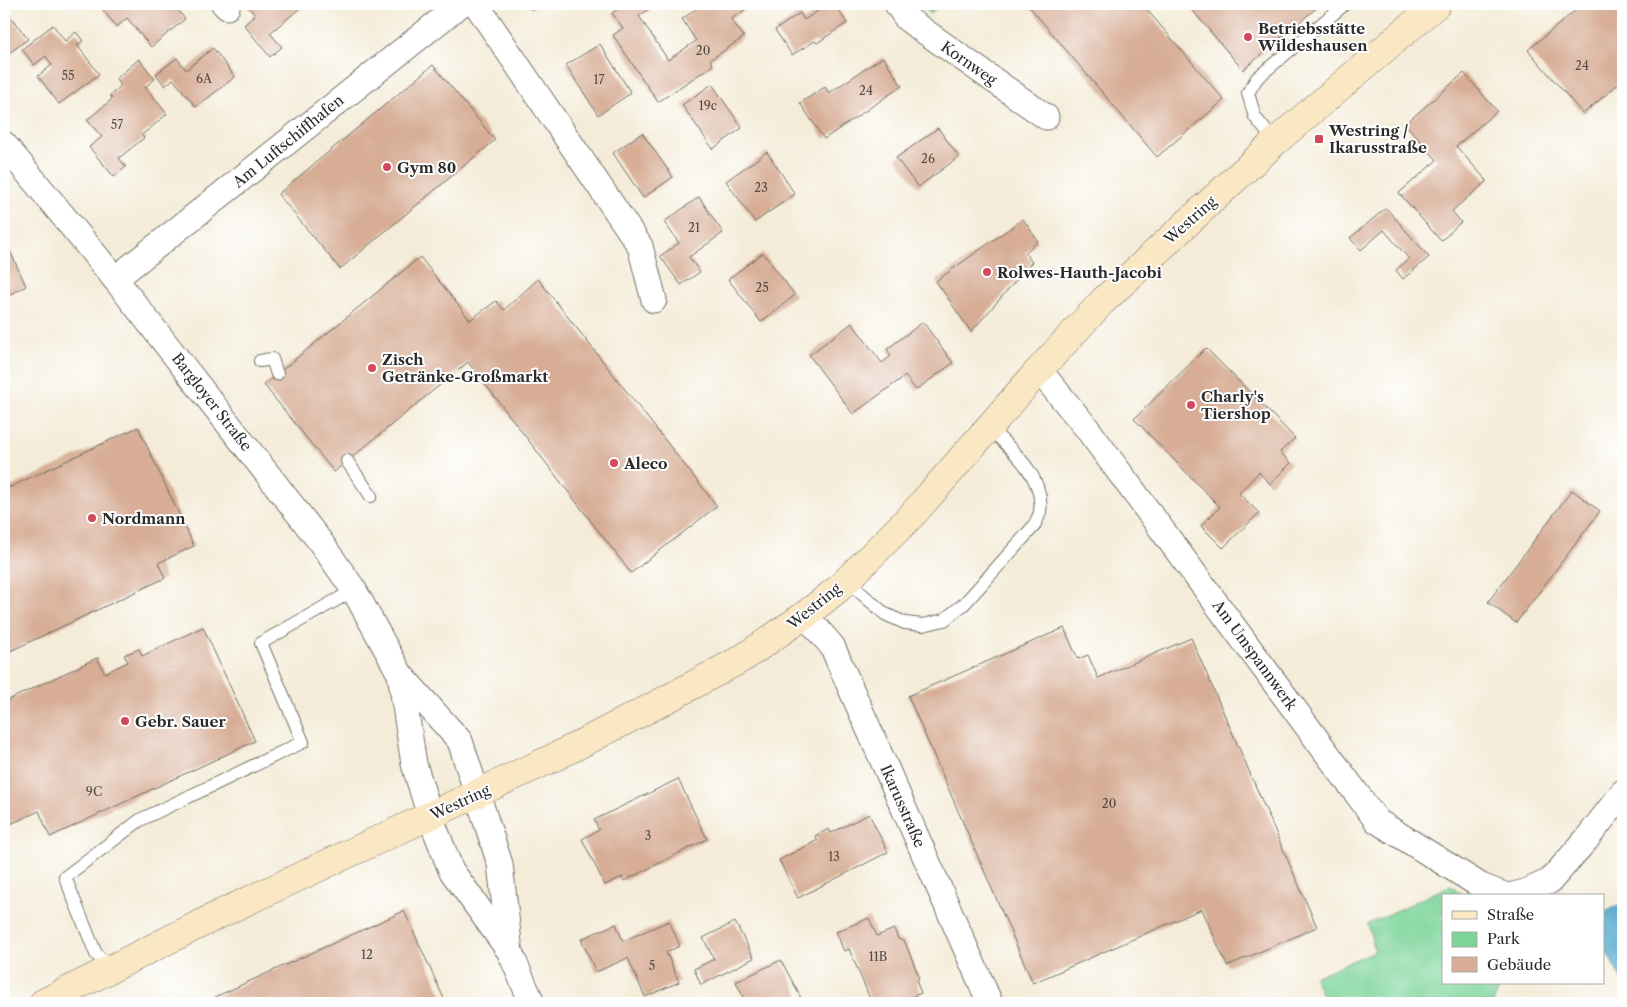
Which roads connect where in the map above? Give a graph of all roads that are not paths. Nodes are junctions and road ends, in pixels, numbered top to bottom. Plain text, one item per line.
1 (461, 4) edge
2 (476, 4) edge
3 (897, 4) edge
4 (1345, 4) edge
5 (1431, 6) edge
6 (1046, 118) dead end
7 (1275, 142) junction
8 (4, 144) edge
9 (115, 279) junction
10 (654, 300) dead end
11 (260, 361) dead end
12 (1039, 370) junction
13 (276, 374) dead end
14 (988, 428) junction
15 (347, 461) dead end
16 (371, 496) dead end
17 (846, 580) junction
18 (354, 590) junction
19 (805, 615) junction
20 (400, 674) junction
21 (1623, 792) edge
22 (477, 793) junction
23 (430, 816) junction
24 (1503, 894) edge
25 (1516, 894) edge
26 (510, 952) junction
27 (112, 969) junction
28 (43, 1003) edge
29 (532, 1003) edge
30 (990, 1003) edge

1 - 9 street, Am Luftschiffhafen
2 - 10 street
3 - 6 street, Kornweg
4 - 7 lane
5 - 7 main road, Westring
7 - 12 main road, Westring
8 - 9 street, Bargloyer Straße
9 - 18 street, Bargloyer Straße
11 - 13 lane
12 - 14 main road, Westring
12 - 24 street, Am Umspannwerk
14 - 17 main road, Westring
14 - 17 lane
15 - 16 lane
17 - 19 main road, Westring
18 - 20 street, Bargloyer Straße
18 - 27 lane
19 - 22 main road, Westring
19 - 30 street, Ikarusstraße
20 - 22 street, Bargloyer Straße
20 - 23 street, Bargloyer Straße
21 - 25 street, Am Umspannwerk
22 - 23 main road, Westring
22 - 26 street, Bargloyer Straße
23 - 26 street, Bargloyer Straße
23 - 27 main road, Westring
26 - 29 street
27 - 28 main road, Westring

